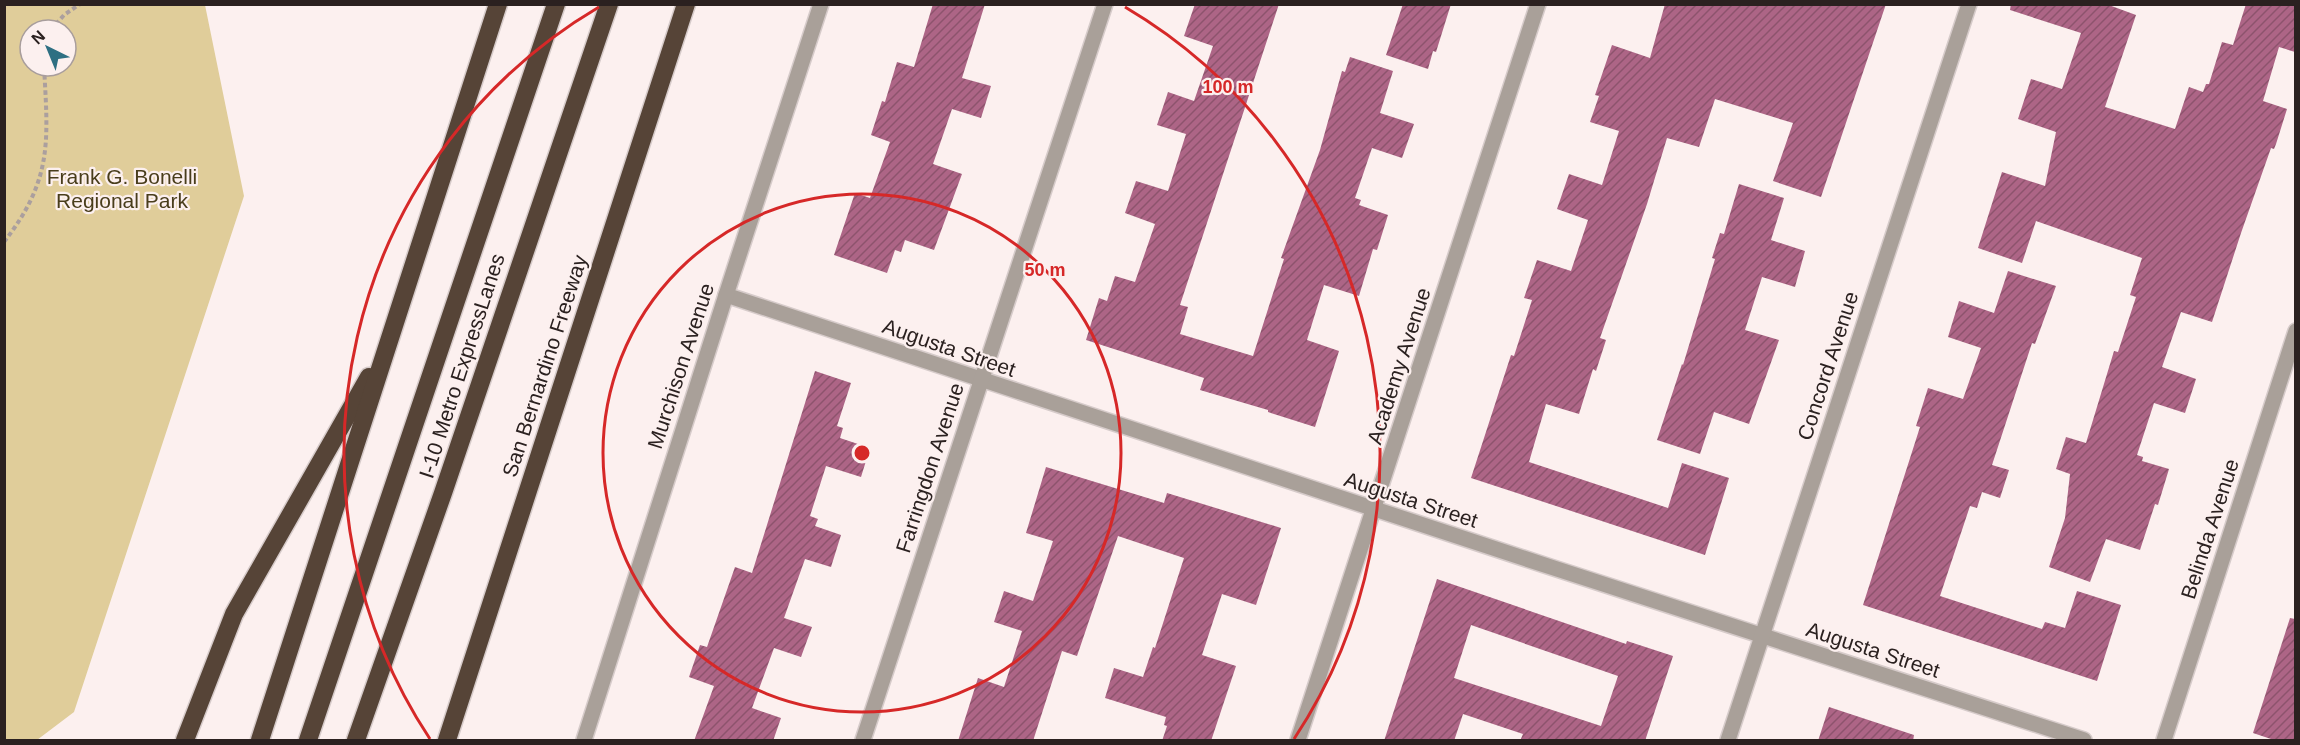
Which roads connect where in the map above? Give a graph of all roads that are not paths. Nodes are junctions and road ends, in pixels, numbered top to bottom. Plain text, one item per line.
1 (498, 4) edge
2 (556, 4) edge
3 (609, 4) edge
4 (686, 4) edge
5 (821, 4) edge
6 (1105, 4) edge
7 (1538, 4) edge
8 (1969, 4) edge
9 (726, 295) junction
10 (2295, 331) edge
11 (388, 344) junction
12 (980, 381) junction
13 (1374, 511) junction
14 (1762, 636) junction
15 (185, 741) edge
16 (260, 741) edge
17 (308, 741) edge
18 (356, 741) edge
19 (447, 741) edge
20 (584, 741) edge
21 (863, 741) edge
22 (1298, 741) edge
23 (1728, 741) edge
24 (2084, 741) edge
25 (2164, 741) edge

1 - 11 highway
2 - 17 highway, I-10 Metro ExpressLanes
3 - 18 highway, I-10 Metro ExpressLanes
4 - 19 highway, San Bernardino Freeway
5 - 9 street, Murchison Avenue
6 - 12 street, Farringdon Avenue
7 - 13 street, Academy Avenue
8 - 14 street, Concord Avenue
9 - 12 street, Augusta Street
9 - 20 street, Murchison Avenue
10 - 25 street, Belinda Avenue
11 - 15 highway
11 - 16 highway
12 - 13 street, Augusta Street
12 - 21 street, Farringdon Avenue
13 - 14 street, Augusta Street
13 - 22 street, Academy Avenue
14 - 23 street, Concord Avenue
14 - 24 street, Augusta Street

